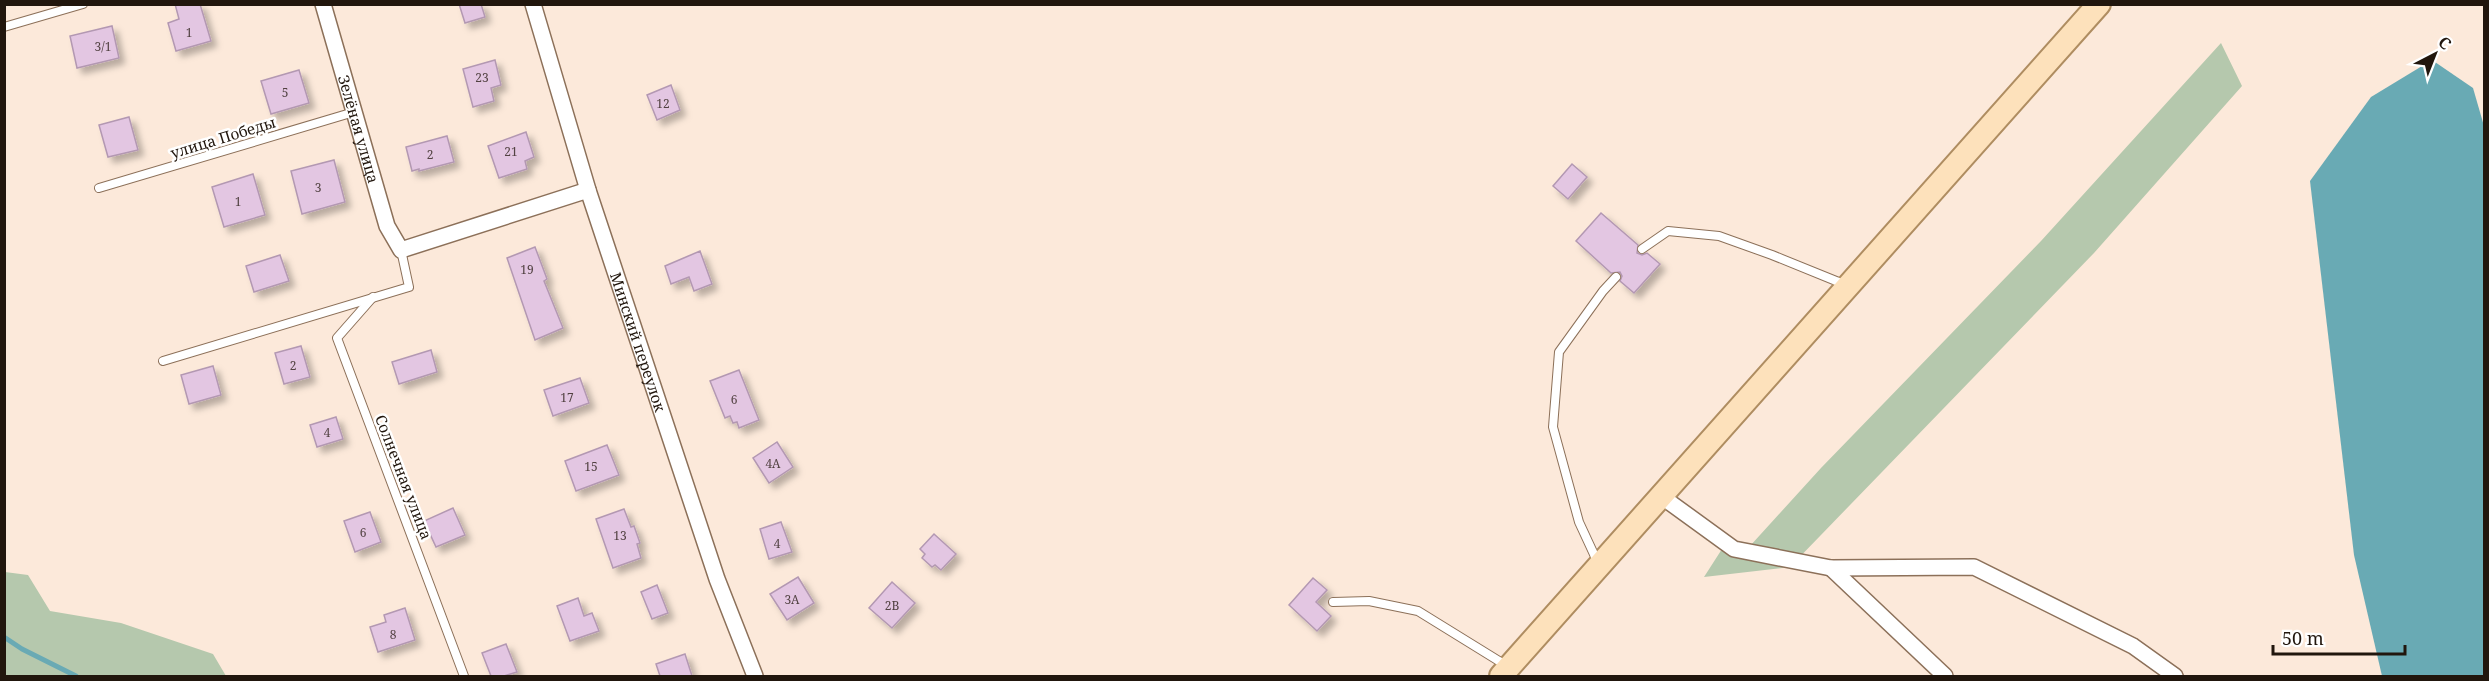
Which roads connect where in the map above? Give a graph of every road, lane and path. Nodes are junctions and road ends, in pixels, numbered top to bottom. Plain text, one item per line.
1 (83, 4) edge
2 (323, 4) edge
3 (533, 4) edge
4 (2099, 4) edge
5 (4, 27) edge
6 (354, 112) junction
7 (99, 188) dead end
8 (588, 190) junction
9 (1642, 249) dead end
10 (401, 250) junction
11 (1616, 277) dead end
12 (1850, 287) junction
13 (373, 297) junction
14 (163, 361) dead end
15 (1661, 496) junction
16 (1599, 565) junction
17 (1831, 568) junction
18 (1333, 602) dead end
19 (1505, 672) edge
20 (464, 676) edge
21 (755, 676) edge
22 (1945, 676) edge
23 (2175, 676) edge

1 - 5 lane
2 - 6 street, Зелёная улица
3 - 8 street, Минский переулок
4 - 12 main road
6 - 7 lane, улица Победы
6 - 10 street, Зелёная улица
8 - 10 street
8 - 21 street, Минский переулок
9 - 12 lane
10 - 13 lane
11 - 16 lane
12 - 15 main road
13 - 14 lane
13 - 20 lane, Солнечная улица
15 - 16 main road
15 - 17 street
16 - 19 main road
17 - 22 street
17 - 23 street
18 - 19 lane

